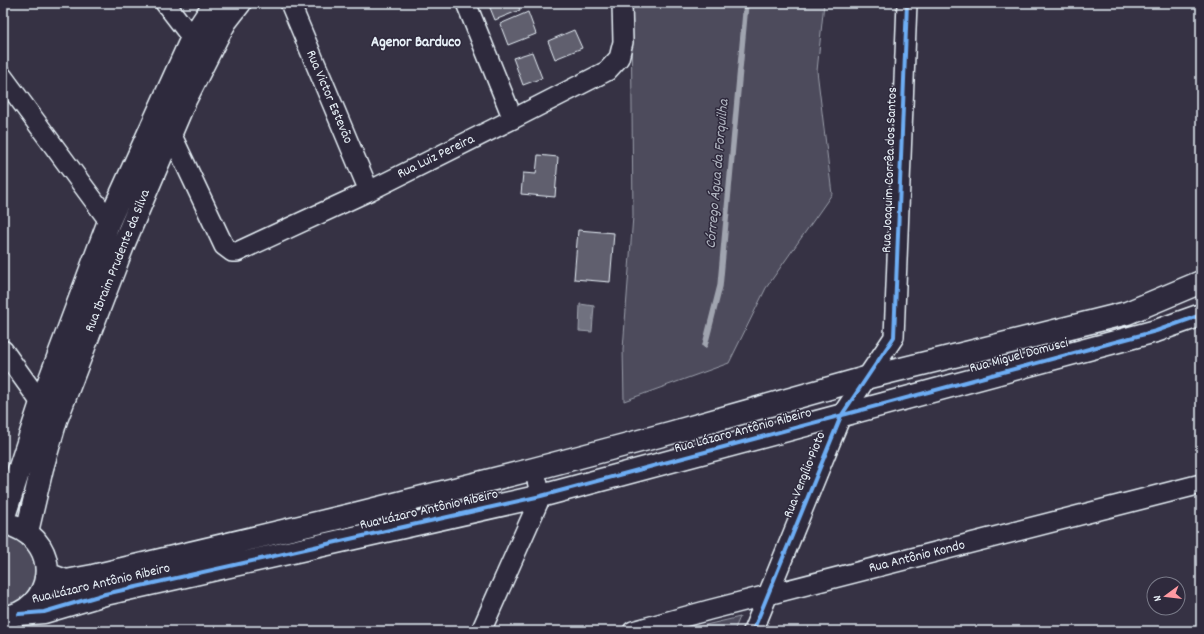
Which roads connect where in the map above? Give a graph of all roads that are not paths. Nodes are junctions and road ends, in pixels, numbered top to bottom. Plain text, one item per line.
1 (165, 3) edge
2 (215, 3) edge
3 (240, 3) edge
4 (290, 3) edge
5 (466, 3) edge
6 (622, 3) edge
7 (907, 3) edge
8 (192, 38) junction
9 (3, 76) edge
10 (159, 111) junction
11 (513, 119) junction
12 (171, 132) junction
13 (369, 191) junction
14 (109, 221) junction
15 (1201, 282) edge
16 (1201, 315) edge
17 (894, 337) joint
18 (3, 350) edge
19 (865, 378) junction
20 (41, 403) junction
21 (841, 416) junction
22 (534, 469) junction
23 (1201, 484) edge
24 (541, 496) junction
25 (3, 519) edge
26 (3, 523) edge
27 (27, 532) junction
28 (47, 574) junction
29 (767, 596) junction
30 (11, 616) edge
31 (481, 631) edge
32 (633, 631) edge
33 (753, 631) edge

1 - 8 street
2 - 8 street, Rua Ibraim Prudente da Silva
3 - 12 street, Rua Ibraim Prudente da Silva
4 - 13 street, Rua Victor Estevão
5 - 11 street
6 - 11 street, Rua Luiz Pereira
7 - 17 street, Rua Joaquim Corrêa dos Santos
8 - 10 street, Rua Ibraim Prudente da Silva
9 - 14 street
10 - 12 street
10 - 14 street, Rua Ibraim Prudente da Silva
11 - 13 street, Rua Luiz Pereira
12 - 13 street, Rua Luiz Pereira
12 - 27 street, Rua Ibraim Prudente da Silva
14 - 20 street, Rua Ibraim Prudente da Silva
15 - 19 street
16 - 21 street, Rua Miguel Domusci
17 - 19 street, Rua Vergílio Pioto
18 - 20 street
19 - 21 street, Rua Vergílio Pioto
19 - 22 street
20 - 25 street, Rua Ibraim Prudente da Silva
21 - 24 street, Rua Lázaro Antônio Ribeiro
21 - 29 street, Rua Vergílio Pioto
22 - 24 street
22 - 28 street
23 - 29 street, Rua Antônio Kondo
24 - 30 street, Rua Lázaro Antônio Ribeiro
24 - 31 street
26 - 27 street
27 - 28 street
28 - 30 street
29 - 32 street, Rua Antônio Kondo
29 - 33 street, Rua Vergílio Pioto

